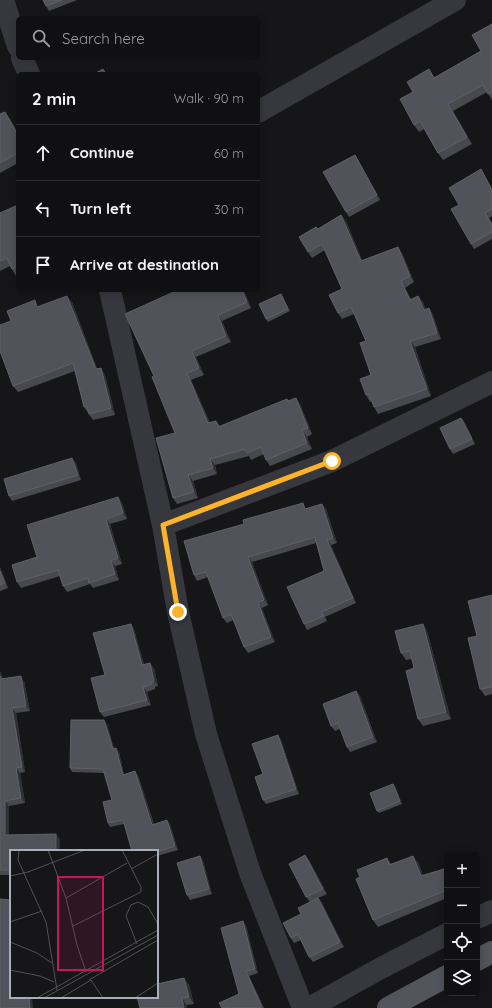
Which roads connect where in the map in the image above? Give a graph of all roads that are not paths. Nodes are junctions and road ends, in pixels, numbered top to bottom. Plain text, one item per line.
1 (3, 0) edge
2 (455, 0) edge
3 (16, 40) edge
4 (23, 60) edge
5 (28, 72) edge
6 (260, 111) edge
7 (110, 292) edge
8 (492, 382) edge
9 (163, 525) junction
10 (492, 911) edge
11 (480, 917) edge
12 (444, 936) edge
13 (492, 952) edge
14 (480, 958) edge
15 (444, 978) edge
16 (303, 1008) edge
17 (309, 1008) edge
18 (388, 1008) edge

1 - 3 street
2 - 6 street
4 - 5 street
7 - 9 street
8 - 9 street
9 - 16 street
10 - 11 street
12 - 17 street
13 - 14 main road
15 - 18 main road

